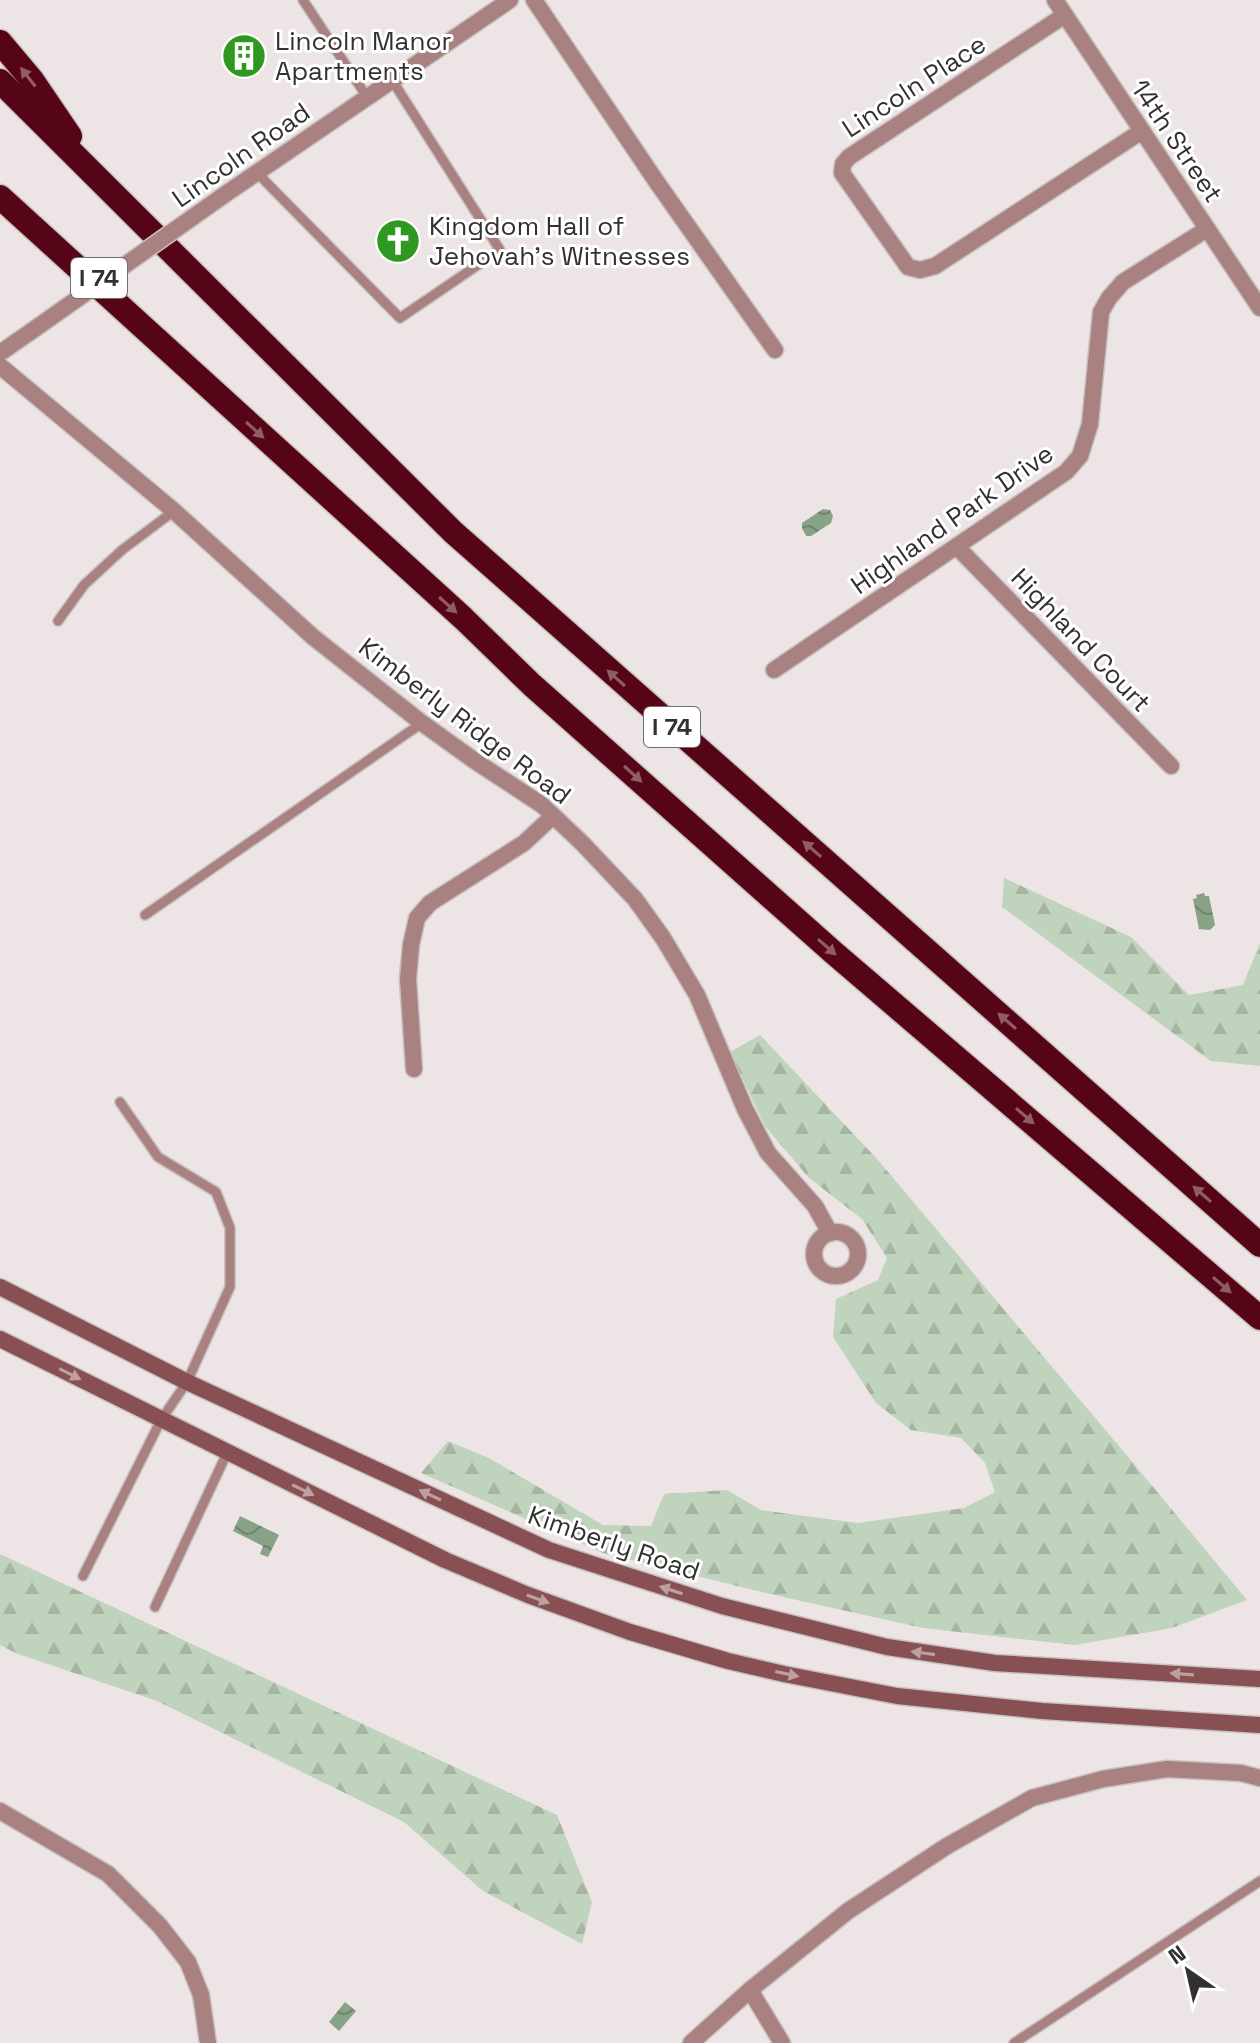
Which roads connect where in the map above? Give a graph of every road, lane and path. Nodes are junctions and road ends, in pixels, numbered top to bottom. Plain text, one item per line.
1 (303, 0) edge
2 (510, 0) edge
3 (534, 0) edge
4 (1055, 0) edge
5 (1065, 15) junction
6 (0, 42) edge
7 (392, 80) junction
8 (0, 81) edge
9 (367, 97) junction
10 (1142, 131) junction
11 (257, 173) junction
12 (0, 178) edge
13 (105, 187) junction
14 (0, 197) edge
15 (1207, 229) junction
16 (1260, 308) edge
17 (775, 350) dead end
18 (0, 353) edge
19 (0, 366) edge
20 (197, 378) junction
21 (174, 511) junction
22 (957, 547) junction
23 (58, 621) dead end
24 (774, 670) dead end
25 (422, 723) junction
26 (1171, 766) dead end
27 (553, 816) junction
28 (145, 915) dead end
29 (414, 1069) dead end
30 (120, 1102) dead end
31 (830, 1233) dead end
32 (1260, 1245) edge
33 (0, 1287) edge
34 (1260, 1318) edge
35 (0, 1339) edge
36 (187, 1382) junction
37 (161, 1420) junction
38 (227, 1453) junction
39 (83, 1576) dead end
40 (155, 1607) dead end
41 (1260, 1679) edge
42 (1260, 1725) edge
43 (1260, 1778) edge
44 (0, 1811) edge
45 (1260, 1881) edge
46 (750, 1990) junction
47 (208, 2043) edge
48 (691, 2043) edge
49 (782, 2043) edge
50 (1014, 2043) edge

1 - 9 lane
2 - 7 street, Lincoln Road
3 - 17 street
4 - 5 street, 14th Street
5 - 10 street, 14th Street
5 - 10 street, Lincoln Place
13 -> 6 highway
7 - 9 street, Lincoln Road
7 - 11 lane
8 - 13 highway, I 74
9 - 11 street, Lincoln Road
10 - 15 street, 14th Street
11 - 18 street, Lincoln Road, bridge
12 - 20 highway, I 74
32 -> 13 highway, I 74
14 - 20 highway
15 - 16 street, 14th Street
15 - 22 street, Highland Park Drive
19 - 21 street, Kimberly Ridge Road
20 -> 34 highway, I 74
21 - 23 lane
21 - 25 street, Kimberly Ridge Road
22 - 24 street, Highland Park Drive
22 - 26 street, Highland Court
25 - 27 street, Kimberly Ridge Road
25 - 28 lane
27 - 29 street
27 - 31 street, Kimberly Ridge Road
30 - 36 lane
33 - 36 main road, Kimberly Road
35 -> 37 main road
36 - 37 lane
41 -> 36 main road, Kimberly Road
37 - 38 main road
37 - 39 lane
38 - 40 lane
38 -> 42 main road
43 - 46 street
44 - 47 street
45 - 50 lane
46 - 48 street
46 - 49 street

